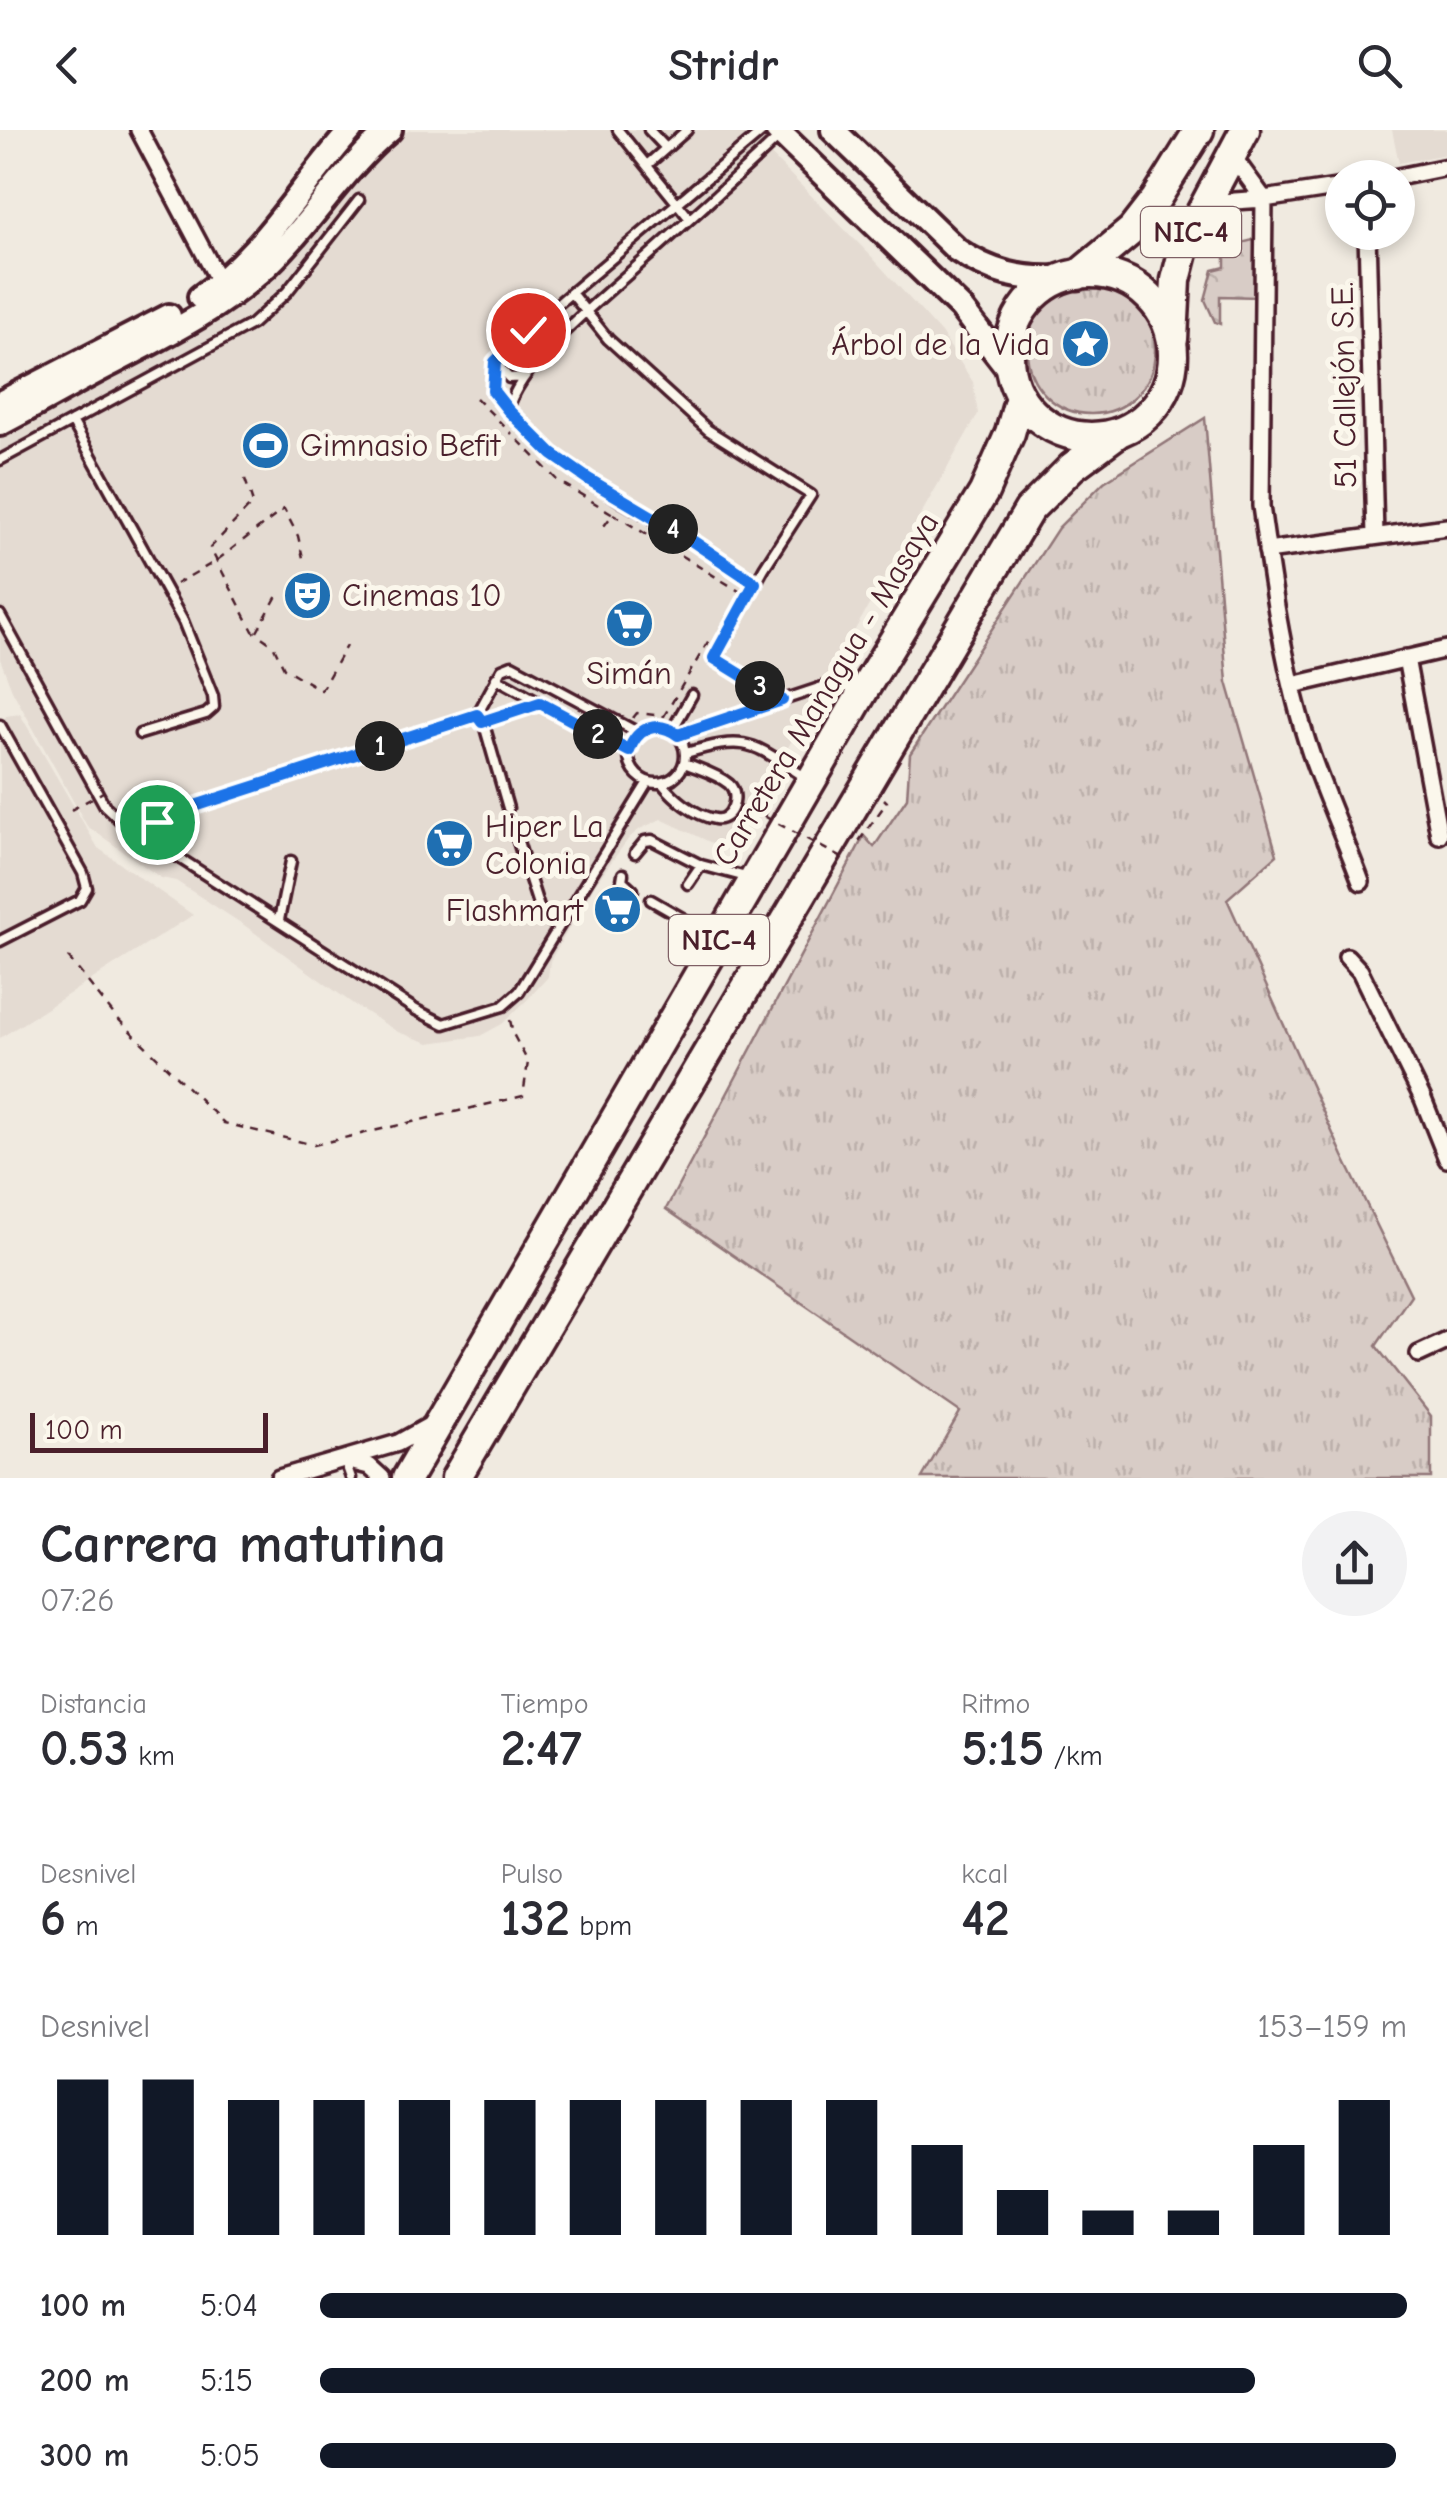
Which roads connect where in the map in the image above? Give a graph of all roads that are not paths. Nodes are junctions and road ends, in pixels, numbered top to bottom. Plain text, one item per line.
1 (138, 130) edge
2 (351, 130) edge
3 (390, 130) edge
4 (618, 130) edge
5 (648, 130) edge
6 (687, 130) edge
7 (832, 130) edge
8 (1199, 130) edge
9 (774, 132) edge
10 (1238, 142) edge
11 (666, 148) junction
12 (647, 165) junction
13 (1447, 167) edge
14 (1415, 174) edge
15 (1325, 189) edge
16 (1264, 199) junction
17 (359, 200) dead end
18 (1206, 203) junction
19 (678, 204) junction
20 (690, 219) junction
21 (1367, 250) edge
22 (1069, 277) junction
23 (220, 283) junction
24 (572, 294) junction
25 (586, 312) junction
26 (1168, 332) junction
27 (508, 346) junction
28 (495, 362) junction
29 (526, 374) junction
30 (1015, 384) junction
31 (0, 403) edge
32 (508, 410) junction
33 (72, 421) junction
34 (0, 424) edge
35 (1118, 434) junction
36 (0, 460) edge
37 (1447, 527) edge
38 (1375, 536) junction
39 (1267, 551) junction
40 (755, 583) junction
41 (0, 615) edge
42 (10, 633) junction
43 (0, 641) edge
44 (1447, 649) edge
45 (1406, 658) junction
46 (496, 678) junction
47 (1294, 685) junction
48 (865, 688) junction
49 (692, 695) dead end
50 (782, 700) junction
51 (540, 703) junction
52 (480, 718) junction
53 (0, 726) edge
54 (639, 733) junction
55 (675, 733) junction
56 (140, 734) dead end
57 (629, 751) junction
58 (686, 752) junction
59 (684, 764) junction
60 (811, 781) junction
61 (648, 782) junction
62 (662, 783) junction
63 (508, 808) dead end
64 (516, 832) dead end
65 (146, 834) junction
66 (1439, 835) dead end
67 (635, 853) dead end
68 (292, 862) dead end
69 (701, 865) junction
70 (622, 874) dead end
71 (754, 879) junction
72 (1361, 882) dead end
73 (688, 884) dead end
74 (633, 890) dead end
75 (652, 900) dead end
76 (279, 920) junction
77 (558, 927) junction
78 (0, 942) edge
79 (712, 952) junction
80 (1347, 957) dead end
81 (1447, 1159) edge
82 (1447, 1341) edge
83 (1419, 1354) dead end
84 (445, 1414) junction
85 (346, 1460) junction
86 (279, 1478) edge
87 (351, 1478) edge
88 (382, 1478) edge
89 (406, 1478) edge
90 (456, 1478) edge

1 - 23 street
2 - 23 street
3 - 34 street
4 - 12 lane
5 - 11 lane
6 - 11 lane
7 - 22 street
8 - 22 highway, NIC-4
9 - 19 lane
9 - 20 lane
9 - 30 street
10 - 16 street
10 - 18 highway, NIC-4
11 - 12 lane
12 - 19 lane
13 - 14 street
15 - 16 street
16 - 18 street
16 - 39 street
17 - 33 lane
18 - 26 highway, NIC-4
19 - 20 lane
19 - 24 lane
20 - 25 lane
21 - 38 street, 51 Callejón S.E.
22 - 26 highway, NIC-4
22 - 30 highway, NIC-4
23 - 31 street
24 - 25 lane
24 - 27 lane
25 - 29 lane
25 - 40 lane
26 - 35 highway, NIC-4
27 - 28 lane
27 - 29 lane
28 - 29 lane
28 - 32 lane
29 - 32 lane
30 - 35 highway
30 - 48 highway, Carretera Managua - Masaya / NIC-4
32 - 40 lane
33 - 36 lane
33 - 56 lane
35 - 90 highway, NIC-4
37 - 38 street
38 - 39 street
39 - 47 street
40 - 50 lane
41 - 42 lane
42 - 43 lane
42 - 65 lane
44 - 45 street
45 - 47 street
45 - 66 street
46 - 51 lane
46 - 52 lane
46 - 54 lane
47 - 72 street
48 - 50 lane
48 - 60 highway, Carretera Managua - Masaya / NIC-4
49 - 55 lane
50 - 55 lane
51 - 52 lane
51 - 57 lane
52 - 63 lane
52 - 65 lane
53 - 78 lane
54 - 55 lane
54 - 57 lane
55 - 58 lane
57 - 61 lane
58 - 59 lane
58 - 60 lane
59 - 62 lane
59 - 62 lane
60 - 71 highway, Carretera Managua - Masaya / NIC-4
61 - 62 lane
61 - 77 lane
64 - 77 lane
65 - 76 lane
67 - 69 lane
68 - 76 lane
69 - 71 lane
69 - 73 lane
70 - 74 lane
71 - 79 highway, Carretera Managua - Masaya / NIC-4
75 - 79 lane
76 - 77 lane
79 - 84 highway, Carretera Managua - Masaya / NIC-4
80 - 81 street
82 - 83 street
84 - 85 street
84 - 89 highway, Carretera Managua - Masaya / NIC-4
85 - 86 street
85 - 87 lane
85 - 88 street

